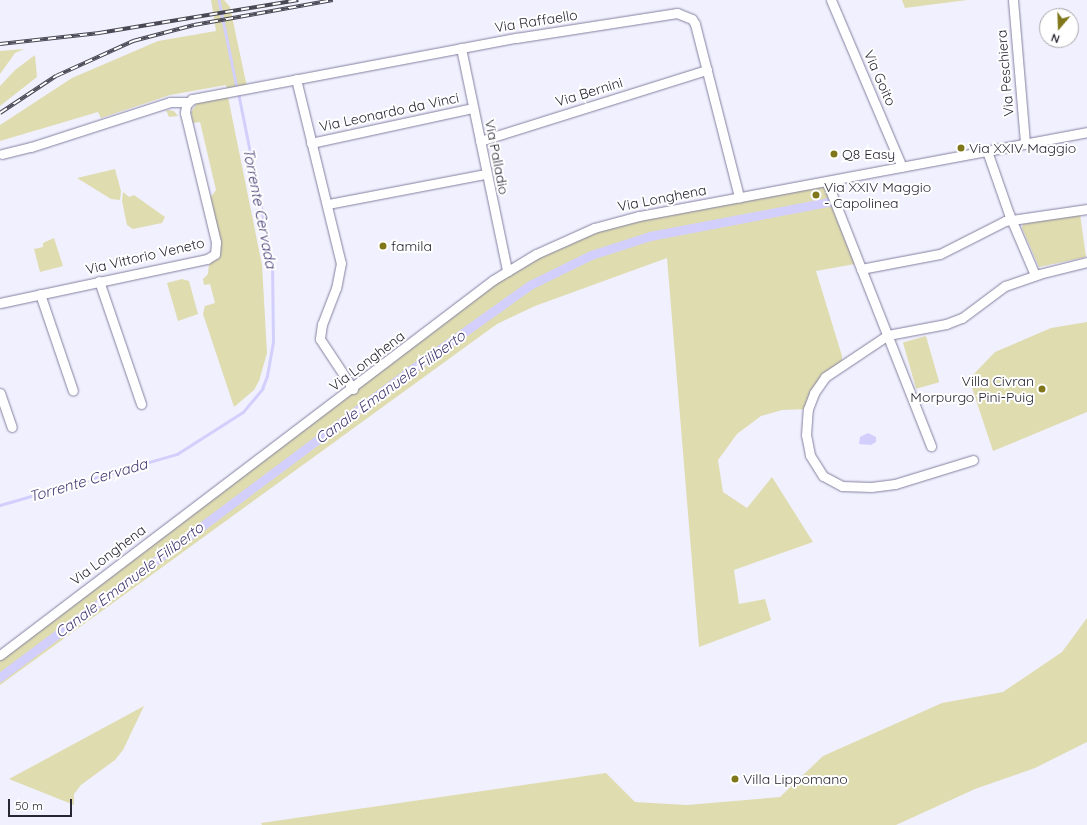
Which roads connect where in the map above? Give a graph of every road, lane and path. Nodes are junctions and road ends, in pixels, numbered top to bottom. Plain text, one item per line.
1 (831, 0) edge
2 (1013, 0) edge
3 (461, 48) junction
4 (707, 70) junction
5 (296, 79) junction
6 (188, 102) junction
7 (473, 108) junction
8 (1087, 132) edge
9 (480, 142) junction
10 (311, 143) junction
11 (1025, 144) junction
12 (987, 151) junction
13 (2, 154) dead end
14 (902, 167) junction
15 (485, 174) junction
16 (827, 182) junction
17 (739, 197) junction
18 (328, 204) junction
19 (1087, 209) edge
20 (1012, 220) junction
21 (1087, 262) edge
22 (861, 270) junction
23 (507, 271) junction
24 (1035, 275) junction
25 (99, 282) junction
26 (40, 294) junction
27 (0, 303) edge
28 (888, 336) junction
29 (353, 389) junction
30 (73, 391) dead end
31 (0, 393) edge
32 (141, 404) dead end
33 (12, 427) dead end
34 (932, 446) dead end
35 (973, 460) dead end
36 (17, 640) junction
37 (0, 649) edge
38 (0, 654) edge

1 - 14 street, Via Goito
2 - 11 street, Via Peschiera
3 - 4 street, Via Raffaello
3 - 5 street, Via Raffaello
3 - 7 street, Via Palladio
4 - 9 street, Via Bernini
4 - 17 street, Via Raffaello
5 - 6 street, Via Raffaello
5 - 10 street
6 - 13 street, Via Raffaello
6 - 25 street, Via Vittorio Veneto
7 - 9 street, Via Palladio
7 - 10 street, Via Leonardo da Vinci
8 - 11 street, Via Longhena
9 - 15 street, Via Palladio
10 - 18 street
11 - 12 street, Via Longhena
12 - 14 street, Via Longhena
12 - 20 street
14 - 16 street, Via Longhena
15 - 18 street
15 - 23 street, Via Palladio
16 - 17 street, Via Longhena
16 - 22 street
17 - 23 street, Via Longhena
18 - 29 street
19 - 20 street
20 - 22 street
20 - 24 street
21 - 24 street
22 - 28 street
23 - 29 street, Via Longhena
24 - 28 street
25 - 26 street, Via Vittorio Veneto
25 - 32 street
26 - 27 street, Via Vittorio Veneto
26 - 30 street
28 - 34 street
28 - 35 street
29 - 36 street, Via Longhena
31 - 33 street
36 - 37 street, Via Longhena
36 - 38 street, Via Longhena

